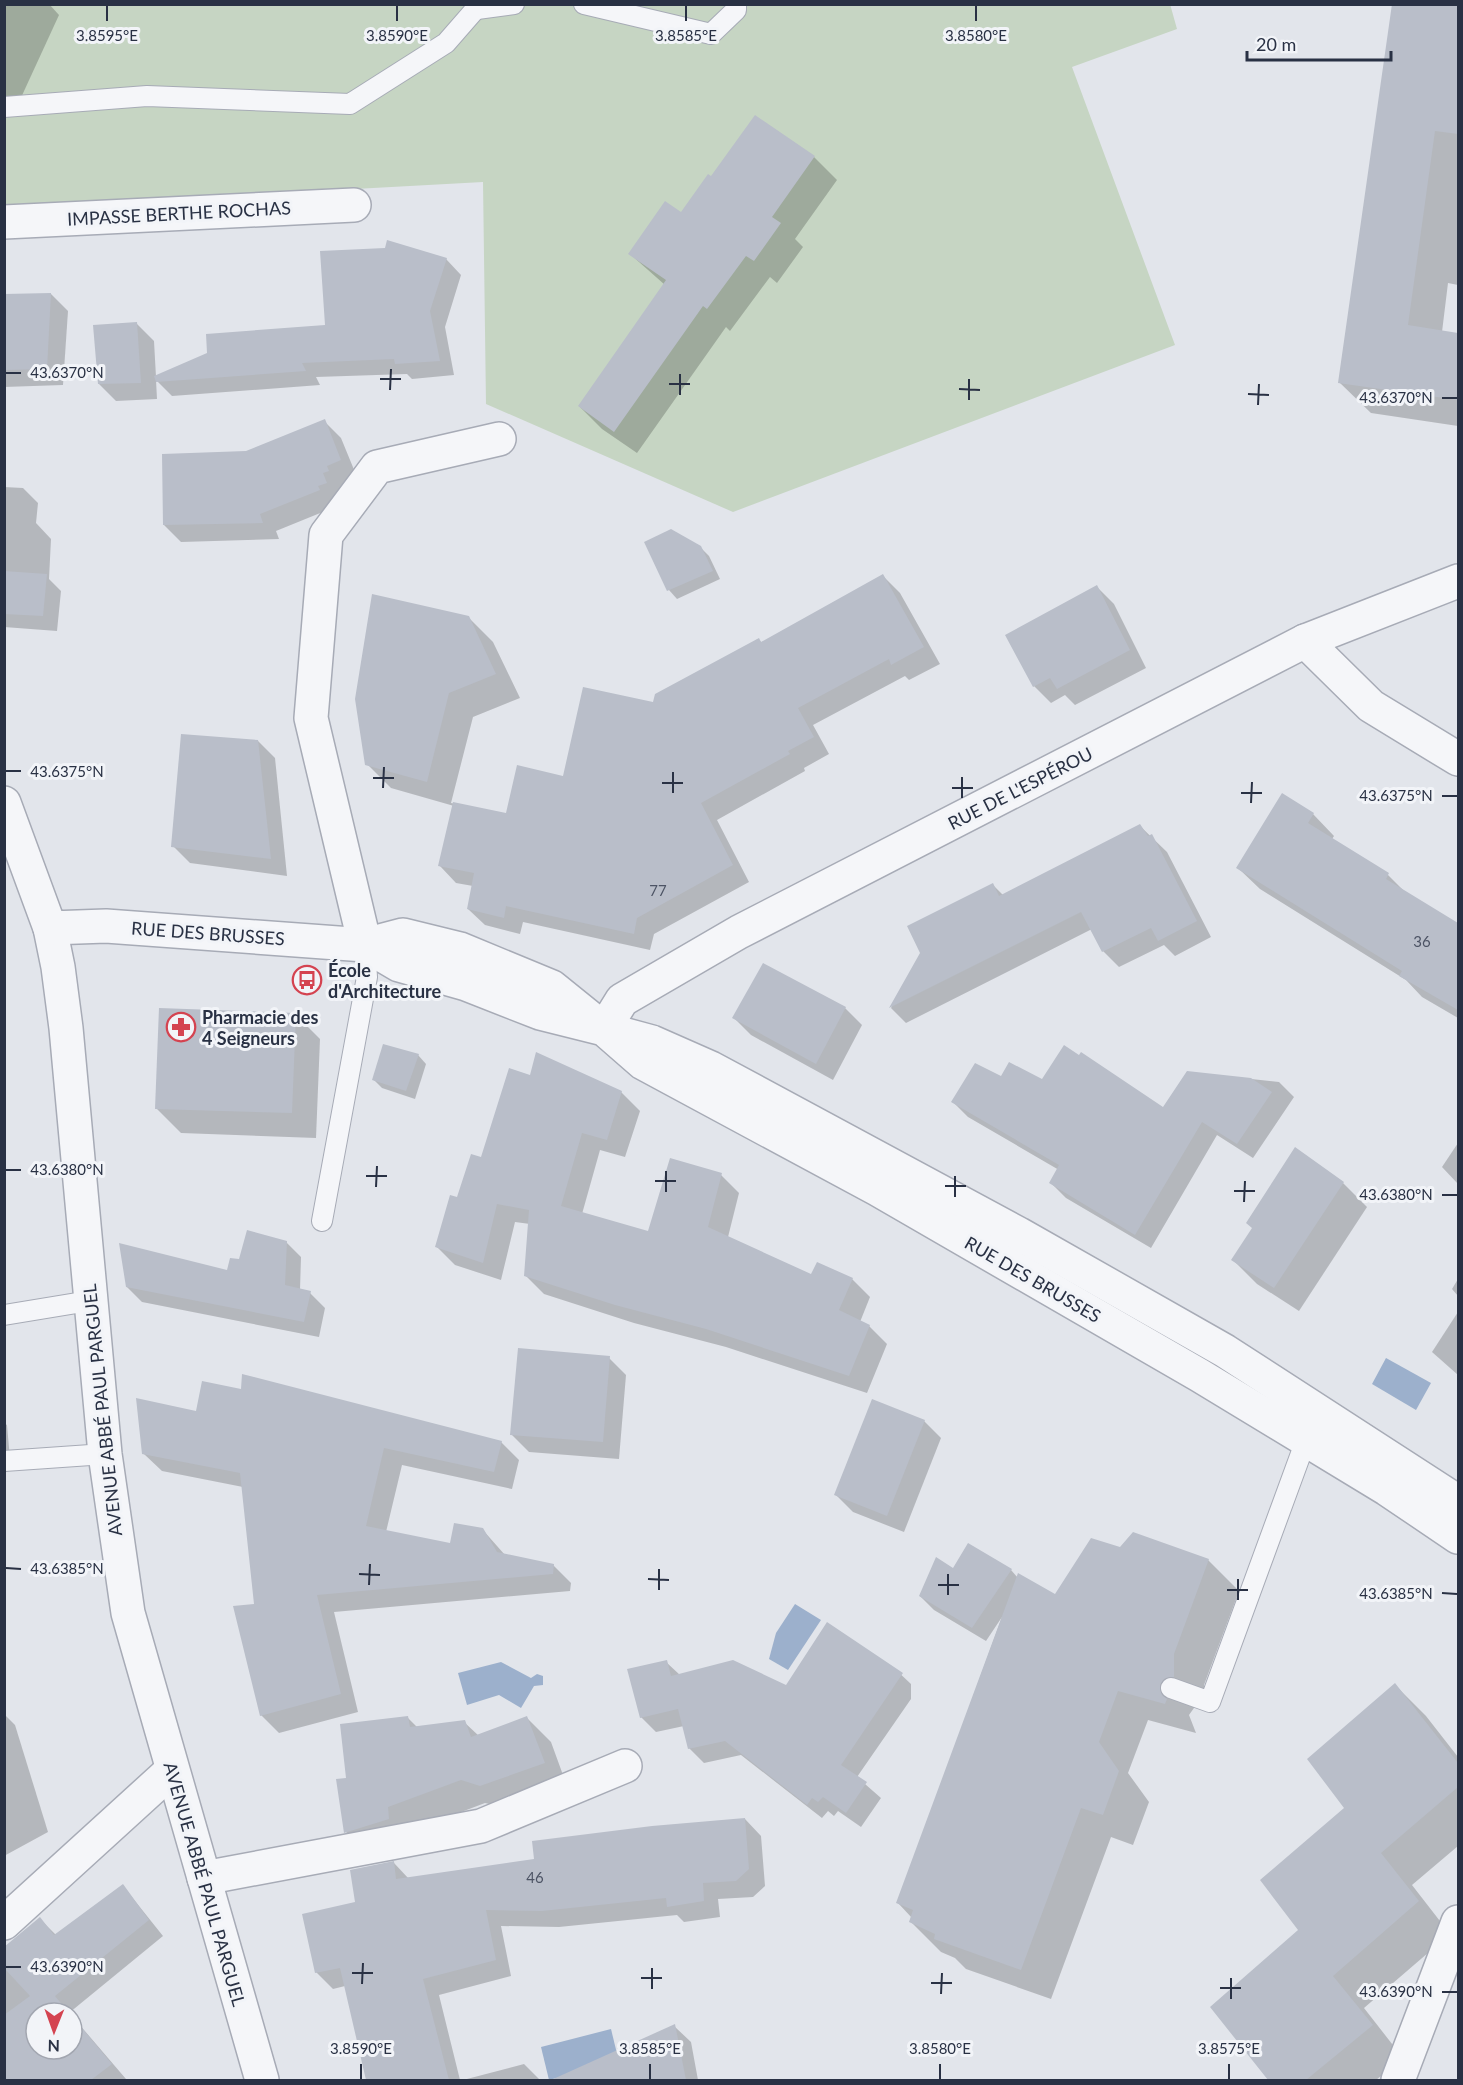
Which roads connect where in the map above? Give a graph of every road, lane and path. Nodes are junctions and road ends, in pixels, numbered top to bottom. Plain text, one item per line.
1 (514, 4) edge
2 (584, 4) edge
3 (736, 4) edge
4 (479, 7) edge
5 (4, 107) edge
6 (354, 205) dead end
7 (4, 222) edge
8 (499, 439) dead end
9 (1458, 581) edge
10 (1305, 641) junction
11 (1458, 759) edge
12 (4, 803) edge
13 (50, 928) junction
14 (365, 945) junction
15 (604, 1029) junction
16 (322, 1221) dead end
17 (89, 1301) junction
18 (4, 1315) edge
19 (1306, 1440) junction
20 (105, 1454) junction
21 (4, 1461) edge
22 (1458, 1502) edge
23 (1458, 1537) edge
24 (1171, 1688) dead end
25 (625, 1766) dead end
26 (172, 1770) junction
27 (204, 1878) junction
28 (1458, 1922) edge
29 (4, 1923) edge
30 (262, 2080) edge
31 (1398, 2080) edge

1 - 4 lane
2 - 3 lane
4 - 5 lane
6 - 7 street, IMPASSE BERTHE ROCHAS
8 - 14 street
9 - 10 street, RUE DE L'ESPÉROU
10 - 11 street
10 - 15 street, RUE DE L'ESPÉROU
12 - 13 street, AVENUE ABBÉ PAUL PARGUEL
13 - 14 street, RUE DES BRUSSES
13 - 17 street, AVENUE ABBÉ PAUL PARGUEL
14 - 15 street, RUE DES BRUSSES
14 - 16 lane
15 - 19 street, RUE DES BRUSSES
15 - 22 street, RUE DES BRUSSES
17 - 18 lane
17 - 20 street, AVENUE ABBÉ PAUL PARGUEL
19 - 23 street, RUE DES BRUSSES
19 - 24 lane
20 - 21 lane
20 - 26 street, AVENUE ABBÉ PAUL PARGUEL
25 - 27 street
26 - 27 street, AVENUE ABBÉ PAUL PARGUEL
26 - 29 street
27 - 30 street, AVENUE ABBÉ PAUL PARGUEL
28 - 31 street

